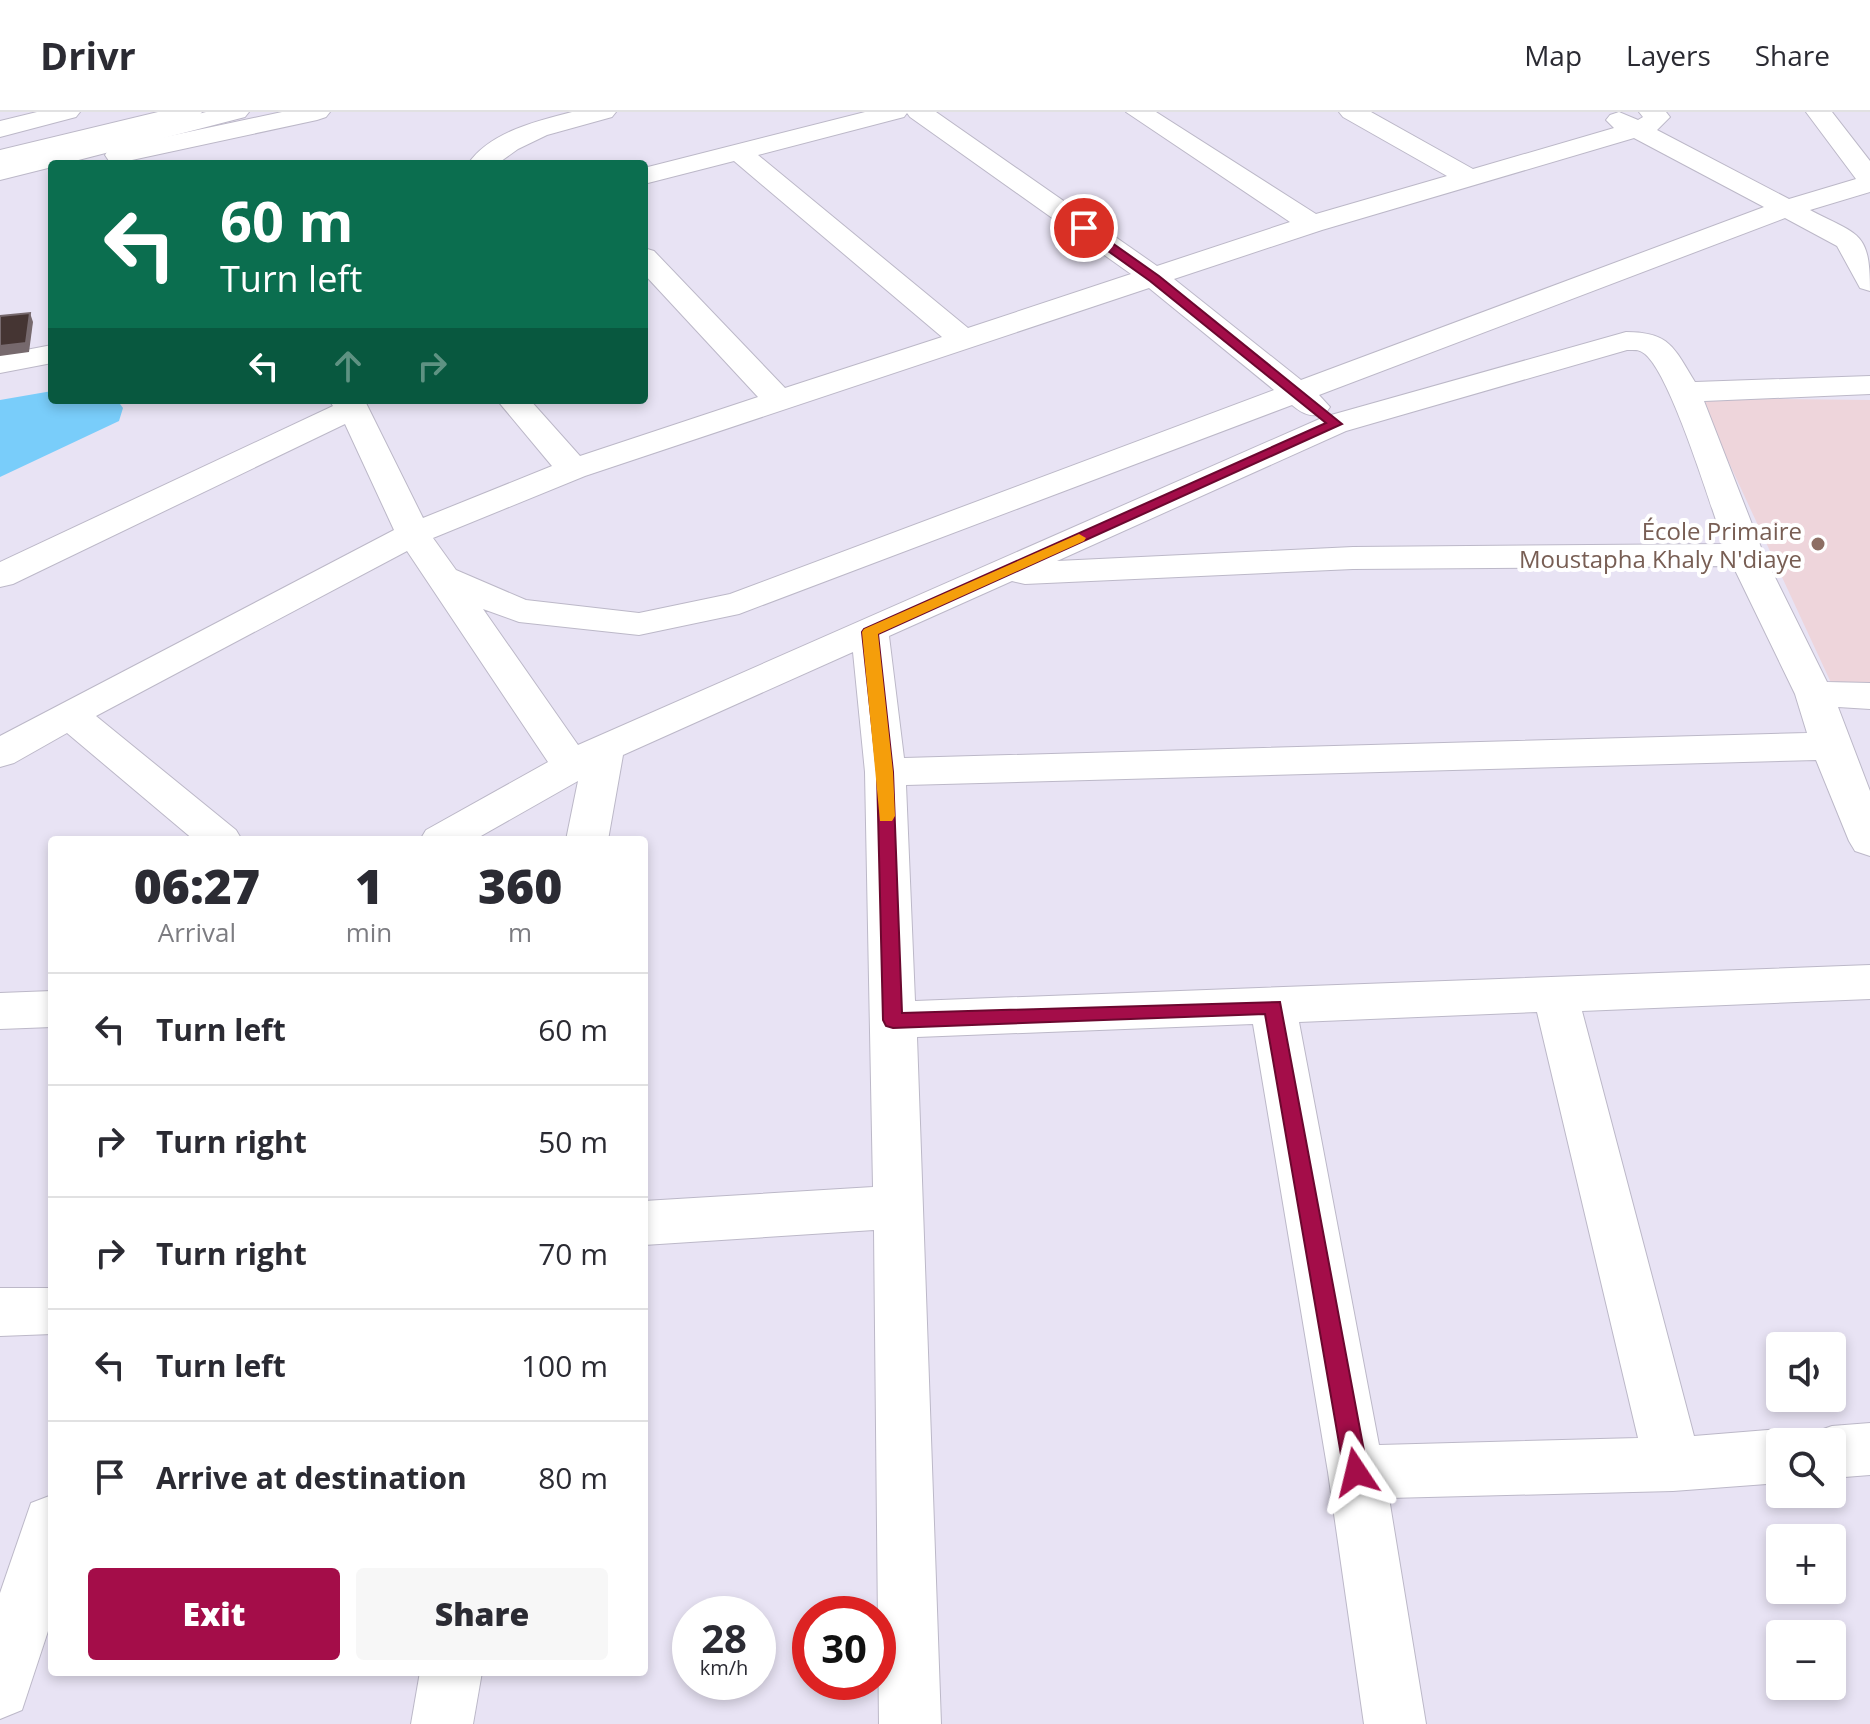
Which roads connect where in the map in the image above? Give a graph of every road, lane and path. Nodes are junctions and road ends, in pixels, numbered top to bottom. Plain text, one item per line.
1 (67, 112) edge
2 (189, 112) edge
3 (236, 112) edge
4 (317, 112) edge
5 (603, 112) edge
6 (895, 112) edge
7 (919, 112) edge
8 (1139, 112) edge
9 (1352, 112) edge
10 (1603, 112) edge
11 (1819, 112) edge
12 (1645, 121) edge
13 (0, 129) edge
14 (110, 134) edge
15 (0, 142) edge
16 (740, 153) junction
17 (0, 158) edge
18 (485, 160) edge
19 (0, 172) edge
20 (648, 175) edge
21 (1470, 178) junction
22 (1870, 181) edge
23 (1787, 208) junction
24 (1312, 224) junction
25 (1859, 236) edge
26 (648, 261) edge
27 (1155, 278) junction
28 (1870, 282) edge
29 (963, 339) junction
30 (48, 355) edge
31 (0, 364) edge
32 (1870, 385) edge
33 (1685, 392) junction
34 (1296, 393) junction
35 (777, 399) junction
36 (349, 404) edge
37 (516, 404) edge
38 (1335, 424) junction
39 (573, 469) junction
40 (413, 534) junction
41 (1746, 555) junction
42 (999, 574) junction
43 (0, 576) edge
44 (443, 578) junction
45 (870, 632) junction
46 (1814, 694) junction
47 (1870, 696) edge
48 (69, 714) junction
49 (1831, 746) junction
50 (0, 754) edge
51 (588, 757) junction
52 (885, 772) junction
53 (216, 836) edge
54 (448, 836) edge
55 (587, 836) edge
56 (1870, 841) edge
57 (1870, 982) edge
58 (1555, 993) junction
59 (1273, 1007) junction
60 (48, 1009) edge
61 (0, 1011) edge
62 (893, 1020) junction
63 (899, 1207) junction
64 (648, 1223) edge
65 (48, 1311) edge
66 (0, 1312) edge
67 (1870, 1449) edge
68 (1846, 1451) edge
69 (1766, 1457) edge
70 (1673, 1464) junction
71 (1356, 1472) junction
72 (48, 1534) edge
73 (5, 1656) edge
74 (450, 1676) edge
75 (442, 1724) edge
76 (910, 1724) edge
77 (1395, 1724) edge

1 - 13 main road
2 - 14 main road
3 - 14 main road
4 - 14 main road
5 - 18 main road
6 - 16 main road
7 - 27 main road
8 - 24 main road
9 - 21 main road
10 - 12 main road
11 - 22 main road
12 - 21 main road
12 - 23 main road
14 - 15 main road
14 - 17 main road
14 - 19 main road
16 - 20 main road
16 - 29 main road
21 - 24 main road
22 - 23 main road
23 - 25 main road
23 - 34 main road
24 - 27 main road
25 - 28 main road
26 - 35 main road
27 - 29 main road
27 - 34 main road
29 - 35 main road
30 - 31 main road
32 - 33 main road
33 - 38 main road
33 - 41 main road
34 - 38 main road
34 - 44 main road
35 - 39 main road
36 - 40 main road
36 - 43 main road
37 - 39 main road
38 - 42 main road
39 - 40 main road
40 - 44 main road
40 - 48 main road
41 - 42 main road
41 - 46 main road
42 - 45 main road
44 - 51 main road
45 - 51 main road
45 - 52 main road
46 - 47 main road
46 - 49 main road
48 - 50 main road
48 - 53 main road
49 - 52 main road
49 - 56 main road
51 - 54 main road
51 - 55 main road
52 - 62 main road
57 - 58 main road
58 - 59 main road
58 - 70 main road
59 - 62 main road
59 - 71 main road
60 - 61 main road
62 - 63 main road
63 - 64 main road
63 - 76 main road
65 - 66 main road
67 - 68 main road
69 - 70 main road
70 - 71 main road
71 - 77 main road
72 - 73 main road
74 - 75 main road

